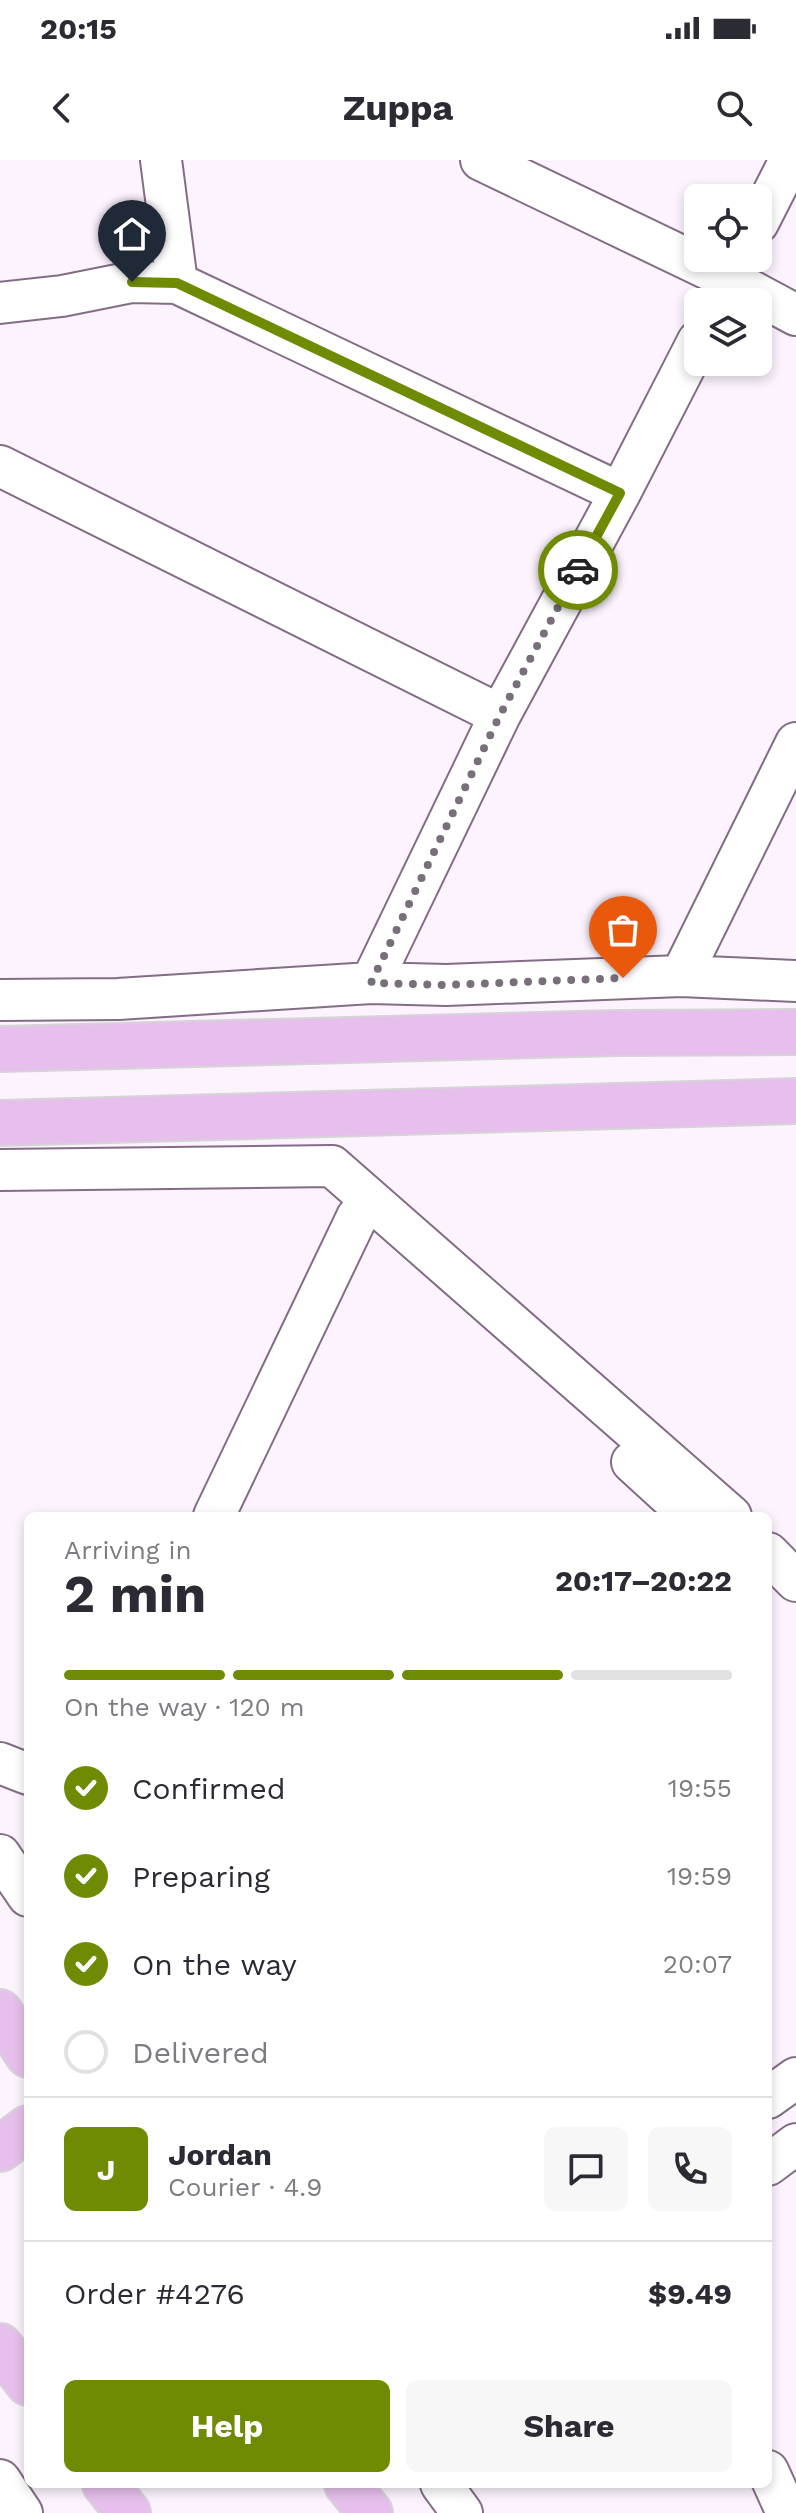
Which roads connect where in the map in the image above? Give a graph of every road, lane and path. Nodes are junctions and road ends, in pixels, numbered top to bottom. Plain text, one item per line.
1 (161, 160) edge
2 (481, 160) edge
3 (790, 160) edge
4 (772, 195) edge
5 (729, 280) edge
6 (177, 283) junction
7 (0, 303) edge
8 (796, 315) edge
9 (684, 368) edge
10 (0, 466) edge
11 (620, 493) junction
12 (500, 715) junction
13 (796, 743) edge
14 (0, 967) edge
15 (681, 976) junction
16 (796, 981) edge
17 (371, 983) junction
18 (42, 999) junction
19 (0, 1000) edge
20 (796, 1032) edge
21 (156, 1045) junction
22 (0, 1049) edge
23 (796, 1101) edge
24 (0, 1123) edge
25 (297, 1166) junction
26 (0, 1170) edge
27 (357, 1217) junction
28 (216, 1512) edge
29 (687, 1512) edge
30 (727, 1512) edge
31 (772, 1557) edge
32 (796, 1581) edge
33 (772, 1591) edge
34 (796, 1613) edge
35 (0, 1763) edge
36 (24, 1772) edge
37 (0, 1855) edge
38 (24, 1890) edge
39 (0, 2012) edge
40 (24, 2049) edge
41 (796, 2078) edge
42 (772, 2095) edge
43 (24, 2131) edge
44 (796, 2144) edge
45 (0, 2149) edge
46 (772, 2162) edge
47 (0, 2346) edge
48 (24, 2378) edge
49 (0, 2480) edge
50 (772, 2480) edge
51 (108, 2488) edge
52 (350, 2488) edge
53 (444, 2488) edge
54 (22, 2513) edge
55 (128, 2513) edge
56 (370, 2513) edge
57 (462, 2513) edge
58 (787, 2513) edge

1 - 6 street
2 - 5 street
3 - 4 street
5 - 8 street
6 - 7 street
6 - 11 street
9 - 11 street
10 - 12 street
11 - 12 street
12 - 17 street
13 - 15 street
14 - 18 street
15 - 16 street
15 - 17 street
17 - 18 street
18 - 19 street
18 - 21 street
20 - 21 main road
21 - 22 main road
23 - 24 main road
25 - 26 street
25 - 27 street
25 - 30 street
27 - 28 street
27 - 29 street
31 - 32 street
33 - 34 street
35 - 36 street
37 - 38 street
39 - 40 main road
41 - 42 street
43 - 45 main road
44 - 46 street
47 - 48 main road
49 - 54 street
50 - 58 street
51 - 55 main road
52 - 56 main road
53 - 57 street

